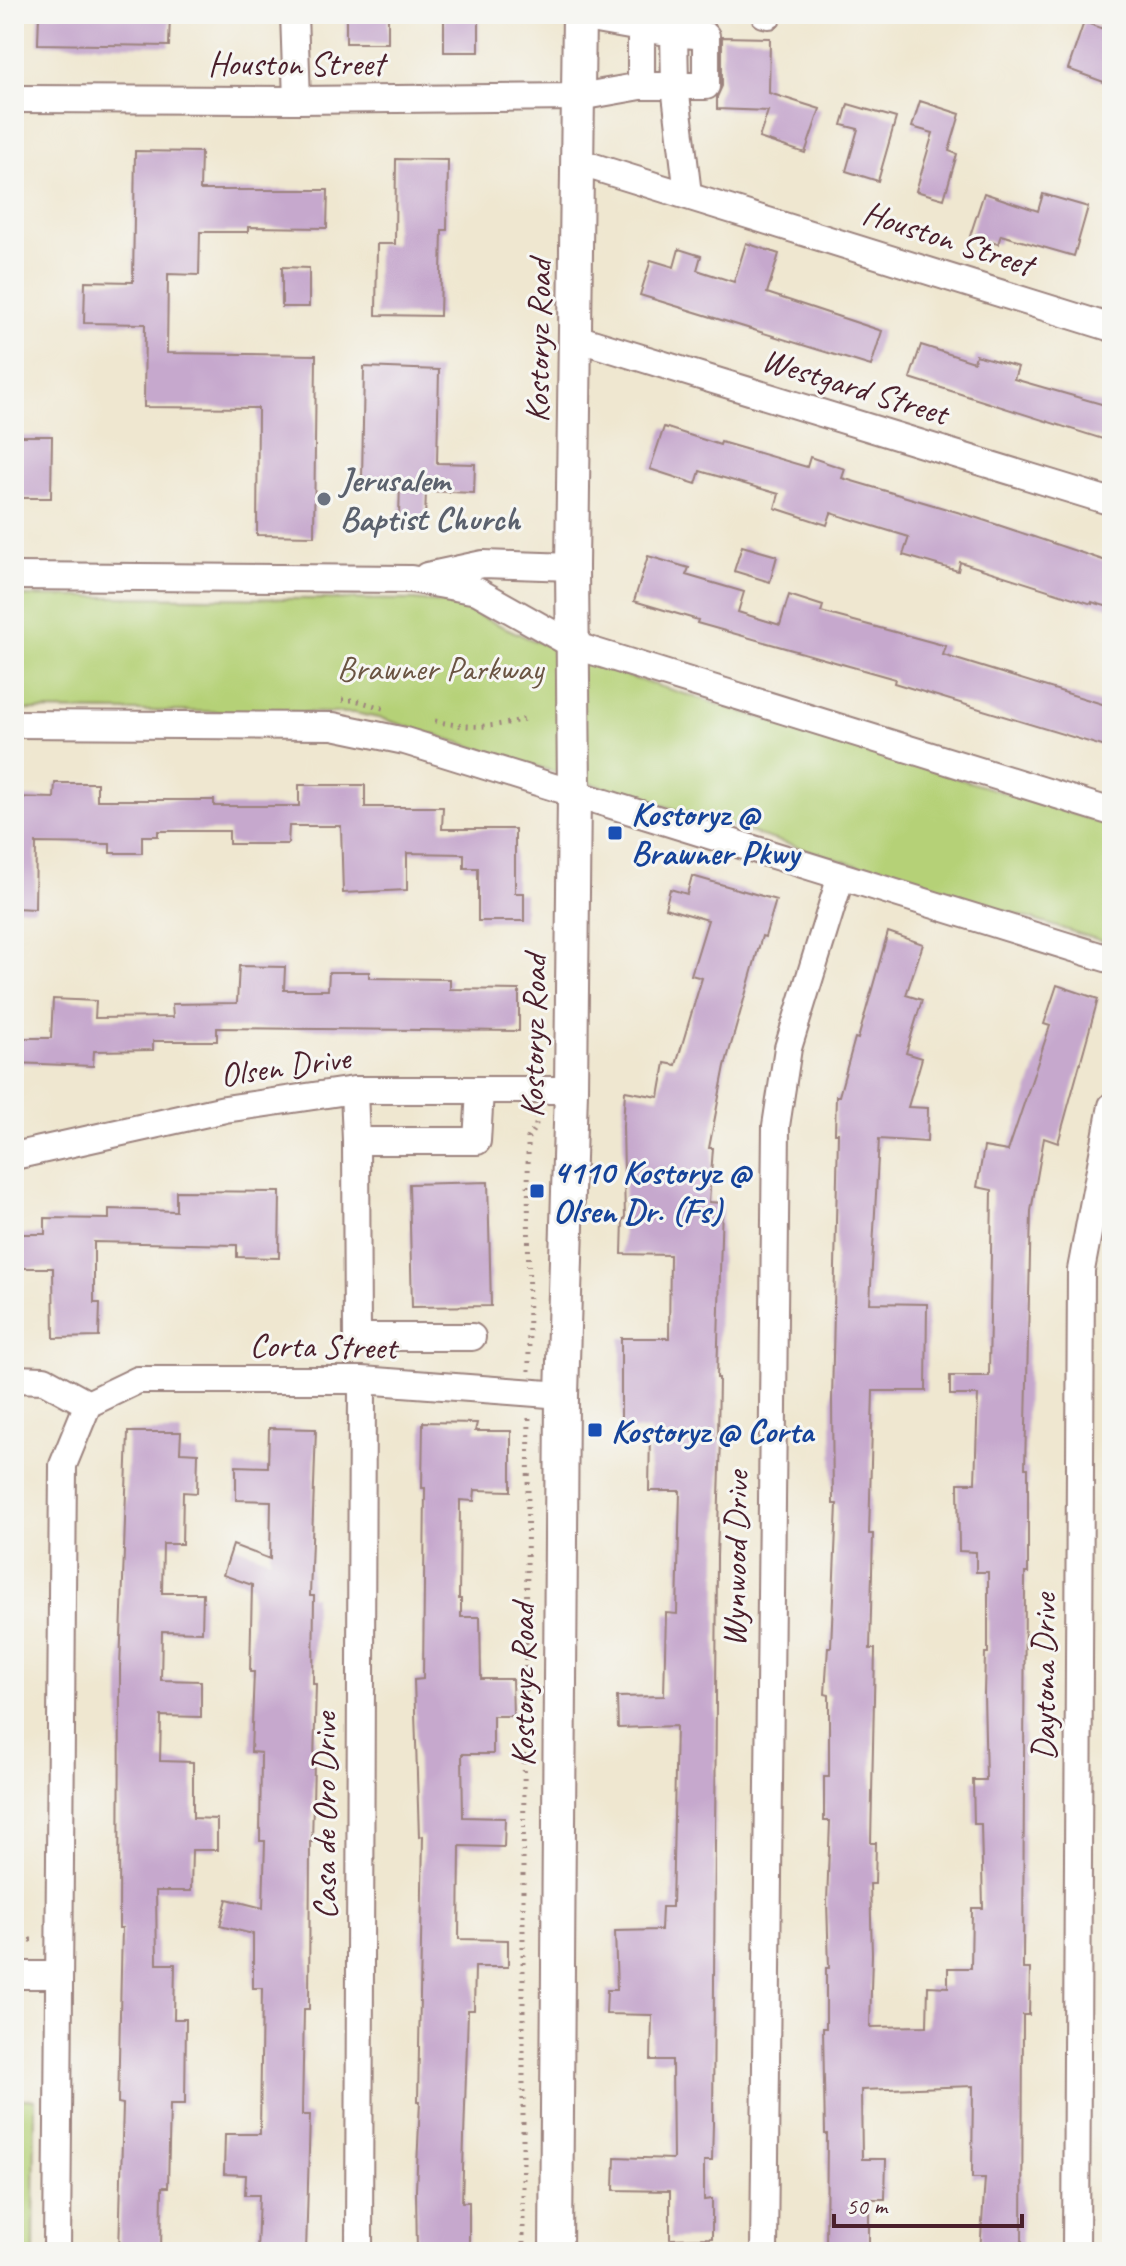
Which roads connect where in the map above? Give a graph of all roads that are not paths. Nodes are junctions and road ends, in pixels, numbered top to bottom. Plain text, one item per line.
1 (294, 14) edge
2 (579, 16) edge
3 (675, 24) edge
4 (641, 28) junction
5 (641, 86) junction
6 (675, 86) junction
7 (579, 97) junction
8 (14, 99) edge
9 (297, 100) junction
10 (578, 162) junction
11 (688, 194) junction
12 (1112, 328) edge
13 (576, 338) junction
14 (1112, 502) edge
15 (572, 567) junction
16 (14, 576) edge
17 (411, 579) junction
18 (573, 645) junction
19 (14, 724) edge
20 (574, 793) junction
21 (1112, 812) edge
22 (841, 876) junction
23 (1112, 960) edge
24 (354, 1090) junction
25 (571, 1090) junction
26 (480, 1091) junction
27 (1112, 1106) edge
28 (356, 1141) junction
29 (14, 1156) edge
30 (472, 1337) dead end
31 (14, 1379) edge
32 (362, 1380) junction
33 (562, 1395) junction
34 (88, 1404) junction
35 (14, 1975) edge
36 (59, 1975) junction
37 (57, 2252) edge
38 (359, 2252) edge
39 (556, 2252) edge
40 (764, 2252) edge
41 (1076, 2252) edge

1 - 9 street
2 - 4 street
2 - 7 main road, Kostoryz Road
3 - 4 street
3 - 6 street, Houston Street
4 - 5 street
5 - 6 street, Houston Street
5 - 7 street, Houston Street
6 - 11 street
7 - 9 street, Houston Street
7 - 10 main road, Kostoryz Road
8 - 9 street, Houston Street
10 - 11 street, Houston Street
10 - 13 main road, Kostoryz Road
11 - 12 street, Houston Street
13 - 14 street, Westgard Street
13 - 15 main road, Kostoryz Road
15 - 17 street
15 - 18 main road, Kostoryz Road
16 - 17 street
17 - 18 street
18 - 20 main road, Kostoryz Road
18 - 21 street
19 - 20 street
20 - 22 street
20 - 25 main road, Kostoryz Road
22 - 23 street
22 - 40 street, Wynwood Drive
24 - 26 street, Olsen Drive
24 - 28 street
24 - 29 street, Olsen Drive
25 - 26 street, Olsen Drive
25 - 33 main road, Kostoryz Road
26 - 28 street
27 - 41 street, Daytona Drive
28 - 30 street
31 - 34 street
32 - 33 street, Corta Street
32 - 34 street, Corta Street
32 - 38 street, Casa de Oro Drive
33 - 39 main road, Kostoryz Road
34 - 36 street
35 - 36 street
36 - 37 street

